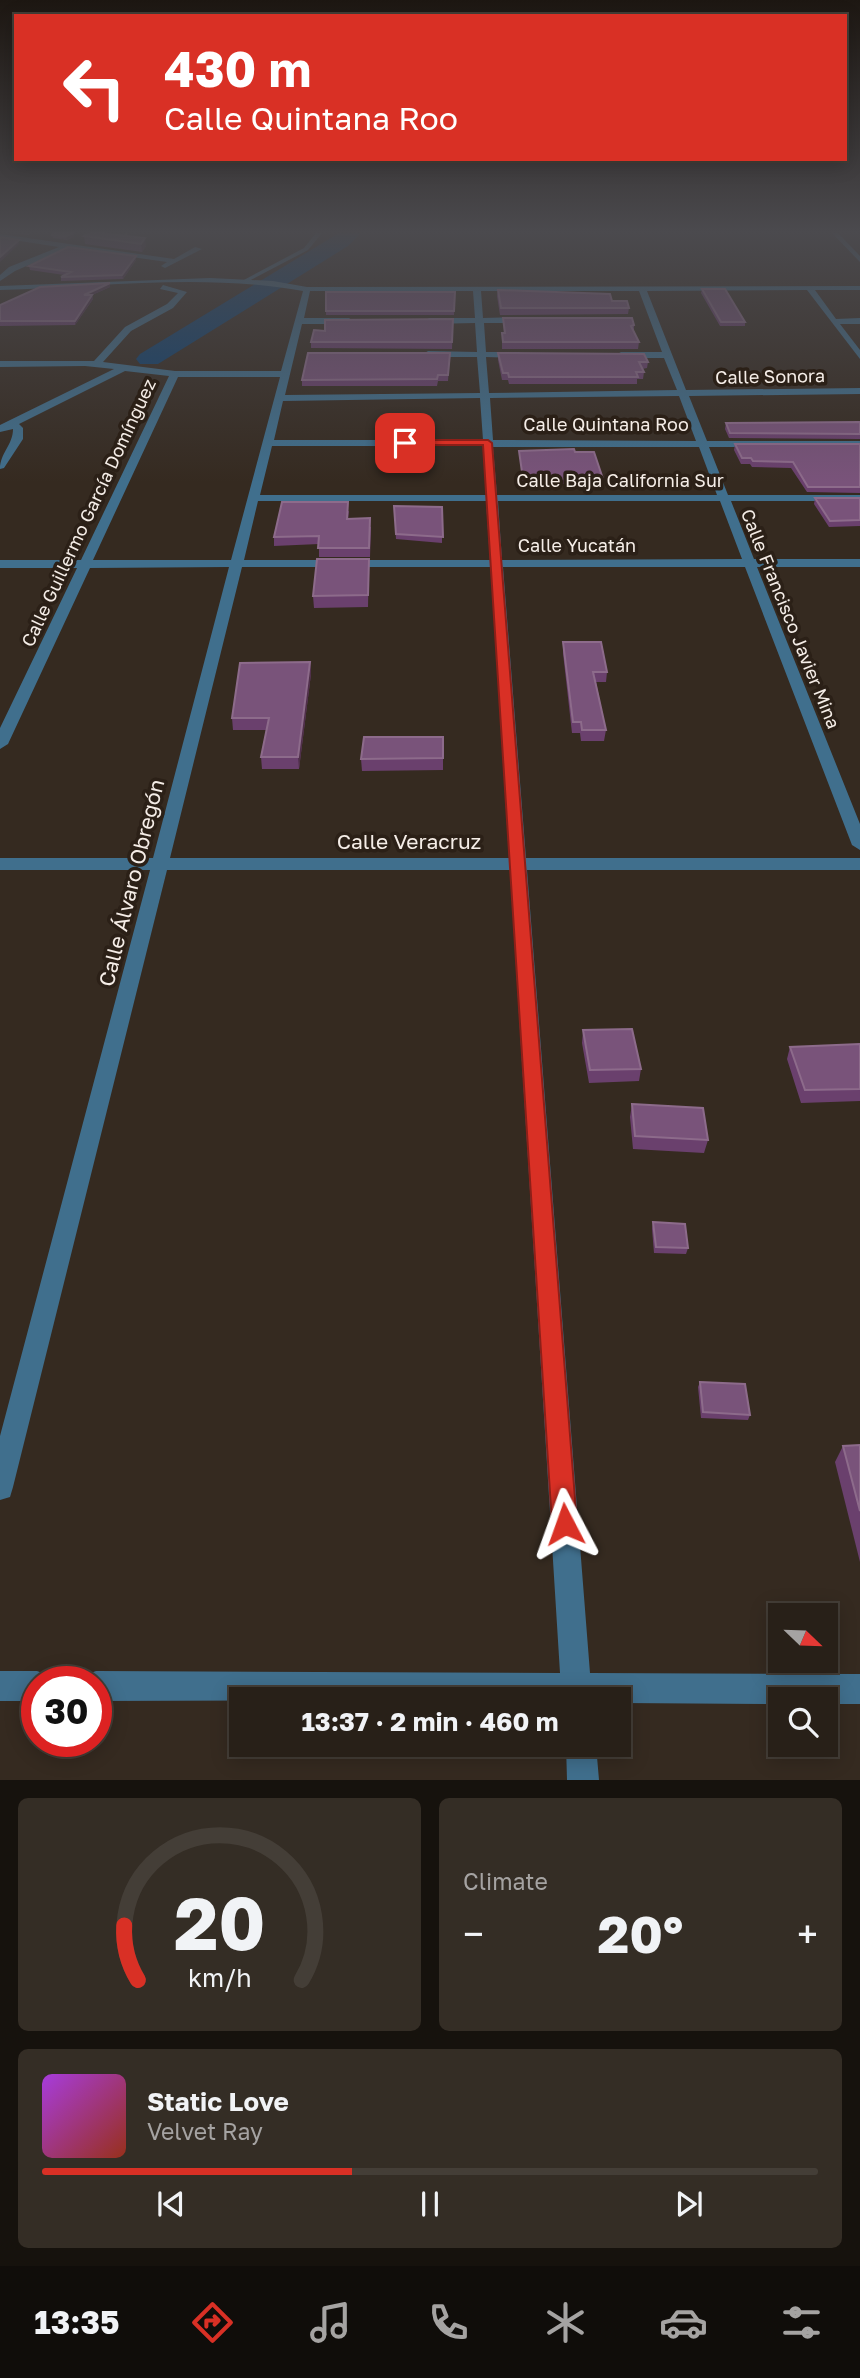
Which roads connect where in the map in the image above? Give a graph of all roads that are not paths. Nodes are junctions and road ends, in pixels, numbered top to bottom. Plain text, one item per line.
1 (152, 316) edge
2 (300, 316) edge
3 (480, 316) edge
4 (645, 316) edge
5 (833, 316) edge
6 (533, 320) edge
7 (299, 321) junction
8 (355, 321) edge
9 (424, 321) edge
10 (480, 321) junction
11 (837, 321) junction
12 (860, 321) edge
13 (414, 354) edge
14 (482, 355) junction
15 (535, 355) edge
16 (614, 355) edge
17 (666, 355) junction
18 (860, 356) edge
19 (0, 364) edge
20 (97, 364) junction
21 (122, 369) junction
22 (175, 374) junction
23 (285, 374) junction
24 (860, 391) edge
25 (681, 395) junction
26 (485, 396) junction
27 (279, 398) junction
28 (12, 423) junction
29 (0, 429) edge
30 (268, 443) junction
31 (488, 443) junction
32 (702, 443) junction
33 (860, 443) edge
34 (0, 466) edge
35 (254, 498) junction
36 (492, 498) junction
37 (723, 498) junction
38 (860, 498) edge
39 (751, 563) junction
40 (860, 563) edge
41 (0, 564) edge
42 (83, 564) junction
43 (237, 564) junction
44 (497, 564) junction
45 (0, 744) edge
46 (860, 845) edge
47 (160, 863) junction
48 (0, 864) edge
49 (860, 864) edge
50 (517, 865) junction
51 (0, 1488) edge
52 (0, 1686) edge
53 (21, 1686) edge
54 (112, 1686) edge
55 (576, 1687) edge
56 (229, 1688) edge
57 (860, 1689) edge
58 (631, 1693) edge
59 (582, 1757) edge
60 (583, 1780) edge

1 - 20 street
2 - 7 street, Calle Álvaro Obregón
3 - 10 street
4 - 17 street, Calle Francisco Javier Mina
5 - 11 street
6 - 10 street
7 - 8 street
7 - 23 street, Calle Álvaro Obregón
9 - 10 street
10 - 14 street
11 - 12 street
11 - 18 street
13 - 14 street
14 - 15 street
14 - 26 street
16 - 17 street
17 - 25 street, Calle Francisco Javier Mina
19 - 20 street
20 - 21 street
21 - 22 street
21 - 28 street
22 - 23 street
22 - 42 street, Calle Guillermo García Domínguez
23 - 27 street, Calle Álvaro Obregón
24 - 25 street, Calle Sonora
25 - 26 street, Calle Sonora
25 - 32 street, Calle Francisco Javier Mina
26 - 27 street, Calle Sonora
26 - 31 street
27 - 30 street, Calle Álvaro Obregón
28 - 29 street
28 - 34 street
30 - 31 street, Calle Quintana Roo
30 - 35 street, Calle Álvaro Obregón
31 - 32 street, Calle Quintana Roo
31 - 36 street
32 - 33 street, Calle Quintana Roo
32 - 37 street, Calle Francisco Javier Mina
35 - 36 street, Calle Baja California Sur
35 - 43 street, Calle Álvaro Obregón
36 - 37 street, Calle Baja California Sur
36 - 44 street
37 - 38 street, Calle Baja California Sur
37 - 39 street, Calle Francisco Javier Mina
39 - 40 street, Calle Yucatán
39 - 44 street, Calle Yucatán
39 - 46 street, Calle Francisco Javier Mina
41 - 42 street, Calle Yucatán
42 - 43 street, Calle Yucatán
42 - 45 street, Calle Guillermo García Domínguez
43 - 44 street, Calle Yucatán
43 - 47 street, Calle Álvaro Obregón
44 - 50 street
47 - 48 street, Calle Veracruz
47 - 50 street, Calle Veracruz
47 - 51 street, Calle Álvaro Obregón
49 - 50 street, Calle Veracruz
50 - 55 street
52 - 53 street
54 - 56 street
57 - 58 street
59 - 60 street

